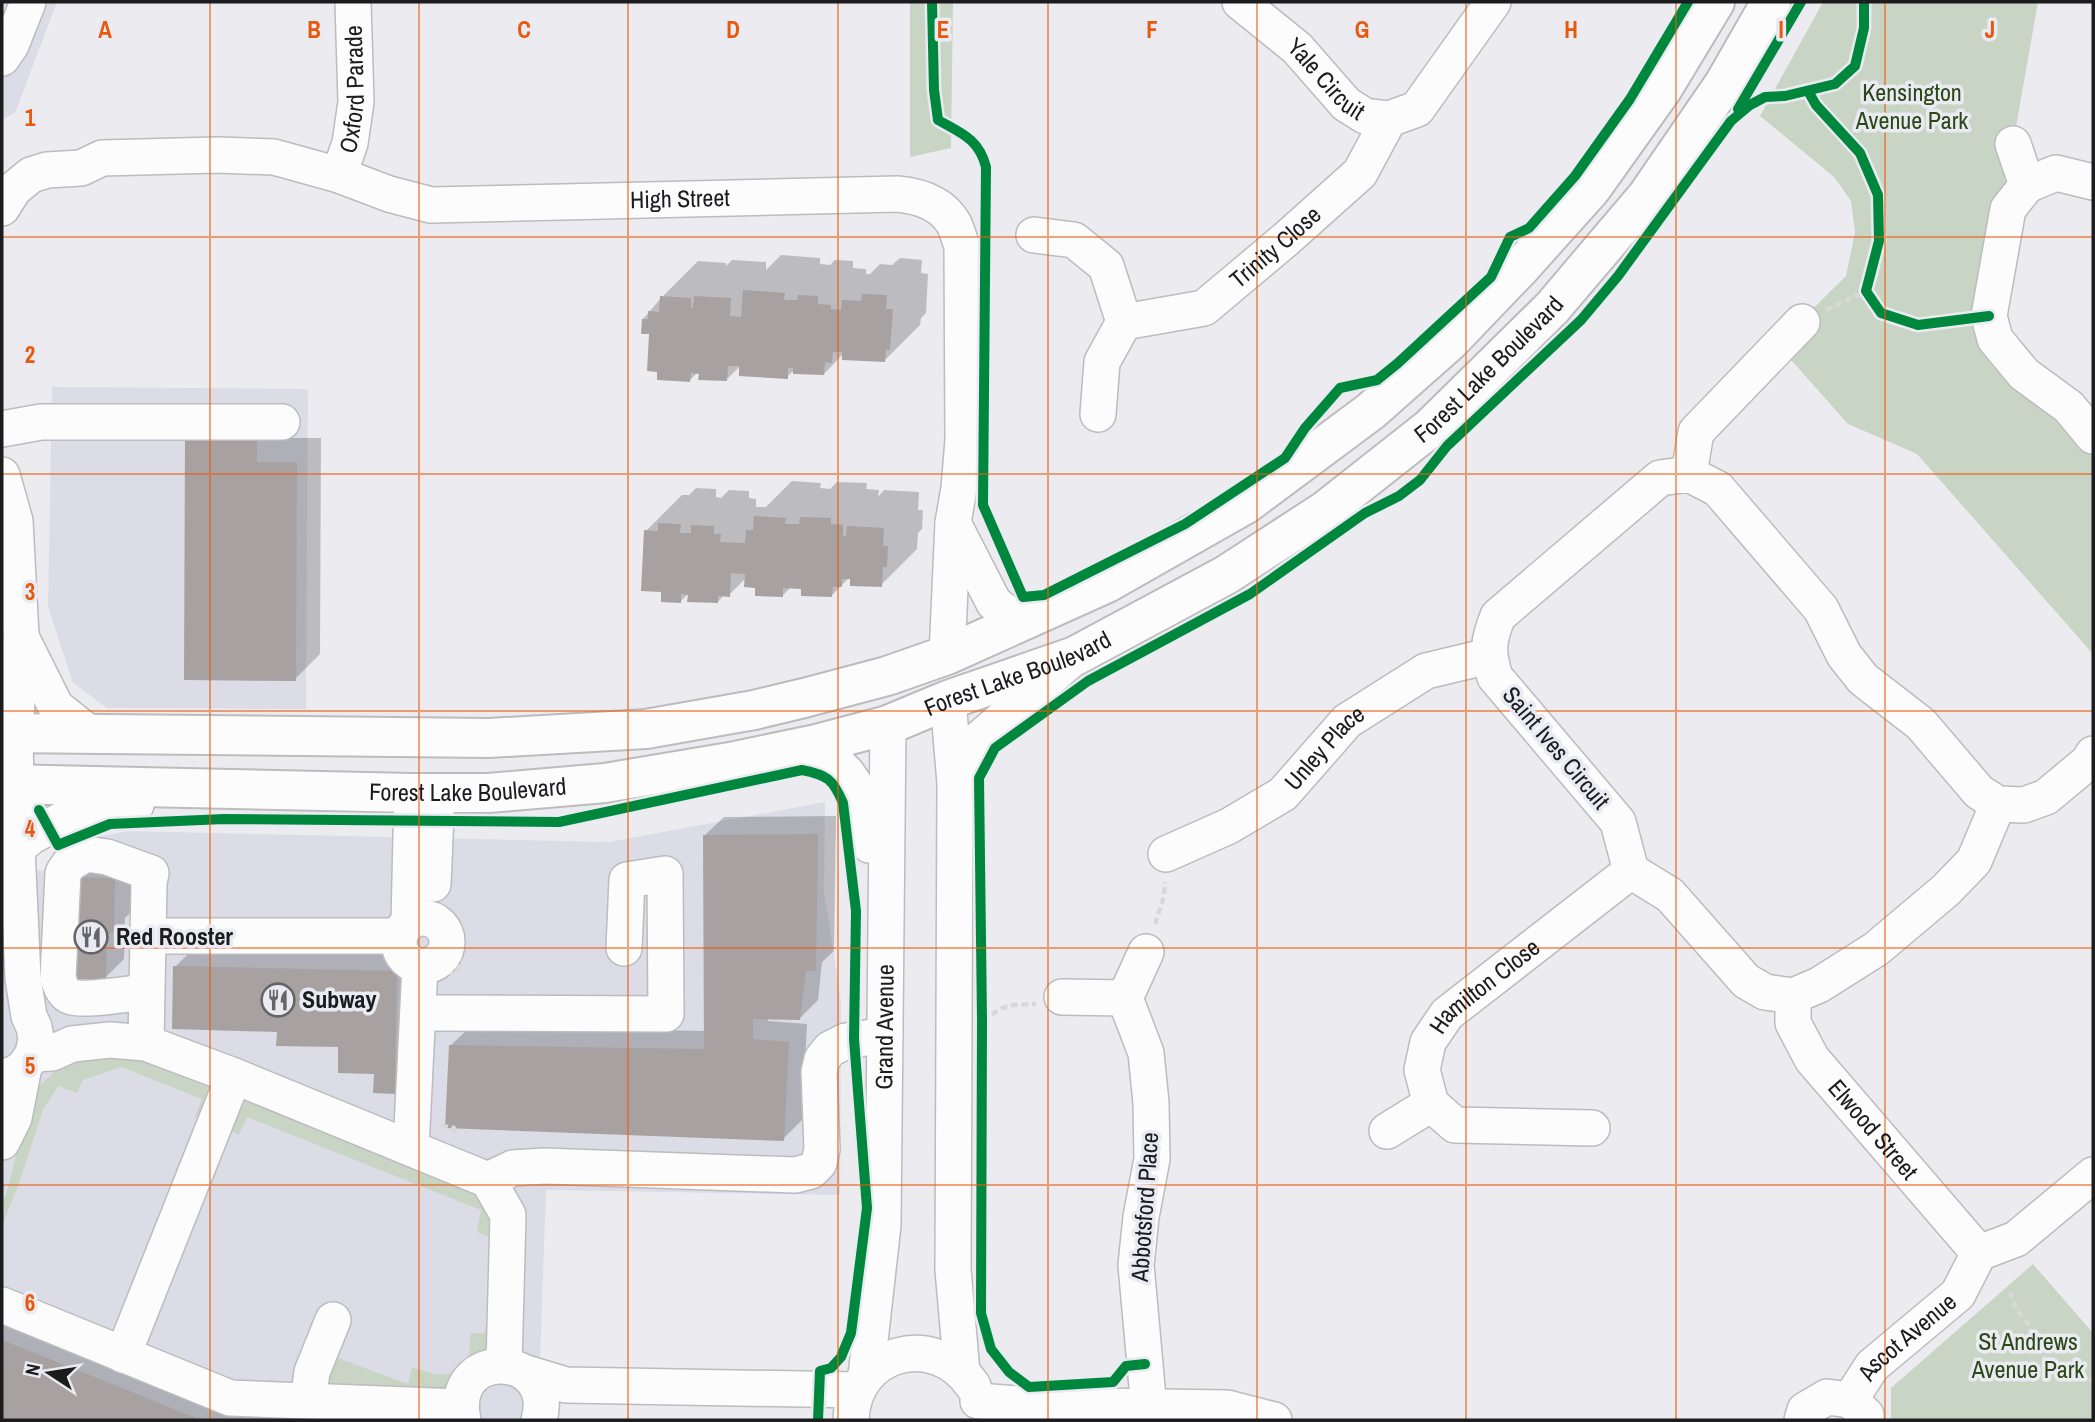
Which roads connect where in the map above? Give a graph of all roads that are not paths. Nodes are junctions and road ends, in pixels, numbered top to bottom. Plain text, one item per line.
1 (28, 2) edge
2 (353, 2) edge
3 (1240, 2) edge
4 (1493, 2) edge
5 (1715, 2) edge
6 (1771, 2) edge
7 (2, 58) edge
8 (1389, 119) junction
9 (2013, 144) dead end
10 (102, 158) junction
11 (2, 174) edge
12 (339, 174) junction
13 (2093, 181) edge
14 (2027, 185) junction
15 (2, 208) edge
16 (1034, 235) dead end
17 (1124, 322) junction
18 (1802, 322) road end
19 (1098, 414) dead end
20 (282, 422) dead end
21 (2, 429) edge
22 (2093, 436) edge
23 (1689, 474) junction
24 (2, 475) edge
25 (953, 523) junction
26 (1018, 622) junction
27 (21, 636) junction
28 (947, 655) junction
29 (1075, 656) junction
30 (1489, 656) junction
31 (887, 676) junction
32 (948, 700) junction
33 (888, 725) junction
34 (9, 733) edge
35 (90, 734) junction
36 (806, 746) junction
37 (2093, 754) edge
38 (955, 783) junction
39 (9, 784) edge
40 (203, 789) junction
41 (425, 793) junction
42 (1998, 804) junction
43 (17, 848) junction
44 (1166, 854) road end
45 (1631, 871) junction
46 (887, 878) junction
47 (421, 919) junction
48 (148, 936) junction
49 (624, 948) dead end
50 (1146, 952) road end
51 (147, 992) junction
52 (1793, 996) junction
53 (1062, 998) road end
54 (1125, 998) junction
55 (418, 1013) junction
56 (885, 1035) junction
57 (21, 1040) edge
58 (146, 1043) junction
59 (234, 1076) junction
60 (1431, 1104) junction
61 (1592, 1128) dead end
62 (1387, 1130) dead end
63 (2, 1142) edge
64 (411, 1148) junction
65 (2093, 1175) edge
66 (488, 1180) junction
67 (1979, 1253) junction
68 (2, 1306) edge
69 (333, 1320) dead end
70 (122, 1354) junction
71 (515, 1369) junction
72 (858, 1395) edge
73 (974, 1398) edge
74 (308, 1401) junction
75 (1858, 1410) edge
76 (461, 1414) edge
77 (1150, 1414) edge
78 (539, 1420) edge
79 (1274, 1420) edge
80 (1802, 1420) edge

1 - 7 street
2 - 12 street, Oxford Parade
3 - 8 street, Yale Circuit
4 - 8 street, Yale Circuit
5 - 26 main road, Forest Lake Boulevard
6 - 29 main road, Forest Lake Boulevard
8 - 17 street, Trinity Close
9 - 14 street
10 - 11 street, High Street
10 - 12 street, High Street
10 - 15 street, High Street
12 - 25 street, High Street
13 - 14 street
14 - 22 street
16 - 17 street
17 - 19 street
18 - 23 street
20 - 21 street
23 - 30 street
23 - 42 street
24 - 27 street
25 - 26 street
25 - 28 street, High Street
26 - 28 main road, Forest Lake Boulevard
27 - 34 street
27 - 35 street
28 - 31 main road, Forest Lake Boulevard
28 - 32 main road
29 - 32 main road, Forest Lake Boulevard
29 - 38 street
30 - 44 street, Unley Place
30 - 45 street, Saint Ives Circuit
31 - 33 main road, Grand Avenue
31 - 35 main road, Forest Lake Boulevard
32 - 33 main road, Forest Lake Boulevard
32 - 38 street
33 - 36 main road, Forest Lake Boulevard
33 - 46 street, Grand Avenue
34 - 35 main road, Forest Lake Boulevard
34 - 39 street
36 - 41 main road, Forest Lake Boulevard
36 - 46 street
37 - 42 street
38 - 73 street
39 - 40 main road, Forest Lake Boulevard
39 - 43 street
40 - 41 main road, Forest Lake Boulevard
40 - 43 street
41 - 47 street
42 - 52 street
43 - 57 street
45 - 52 street
45 - 60 street, Hamilton Close
46 - 56 street, Grand Avenue
47 - 48 street
47 - 55 street
48 - 51 street
48 - 51 street
49 - 55 street
50 - 54 street
51 - 58 street
52 - 67 street, Elwood Street
53 - 54 street
54 - 77 street, Abbotsford Place
55 - 64 street
56 - 66 street
56 - 72 street, Grand Avenue
57 - 58 street
57 - 63 street
58 - 59 street
59 - 64 street
59 - 70 street
60 - 61 street
60 - 62 street
64 - 66 street
65 - 67 street
66 - 71 street
67 - 75 street, Ascot Avenue
68 - 70 street
69 - 74 street
70 - 74 street
71 - 72 street
71 - 76 street
71 - 78 street
72 - 73 street
73 - 77 street
74 - 76 street
75 - 80 street, Ascot Avenue
77 - 79 street

